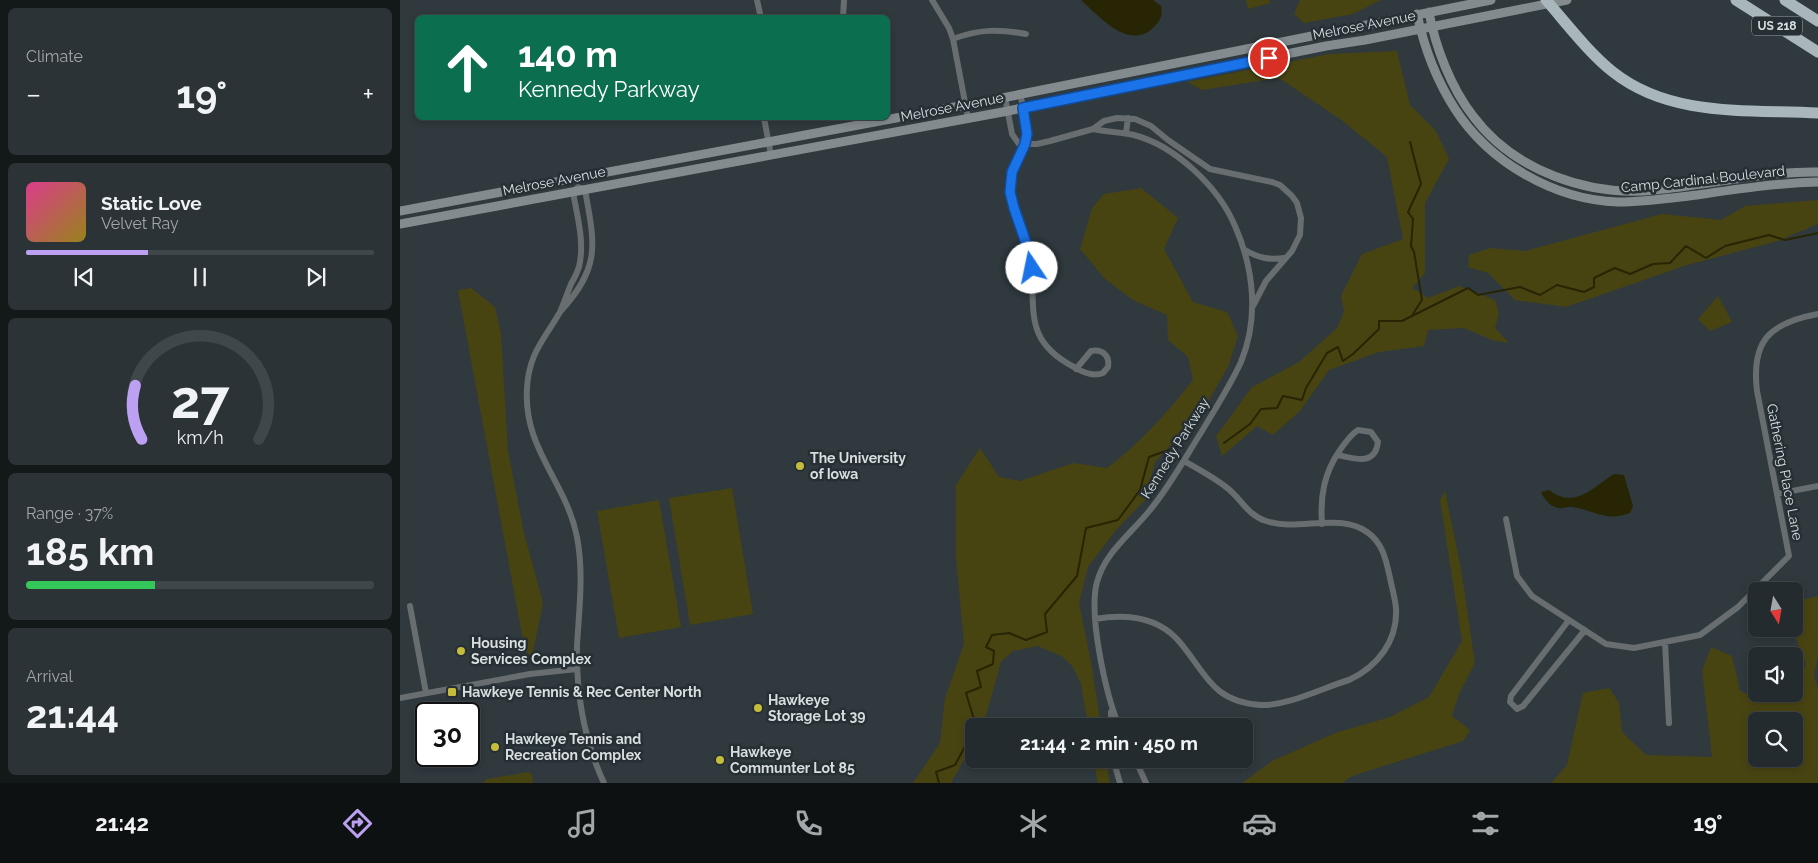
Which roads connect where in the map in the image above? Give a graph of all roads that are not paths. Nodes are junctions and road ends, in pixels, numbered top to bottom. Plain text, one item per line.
1 (758, 0) edge
2 (844, 0) edge
3 (932, 0) edge
4 (1491, 0) edge
5 (1567, 0) edge
6 (1736, 0) edge
7 (1785, 0) edge
8 (1548, 2) edge
9 (1429, 12) junction
10 (1417, 14) junction
11 (760, 15) edge
12 (844, 15) edge
13 (1818, 21) edge
14 (1431, 26) junction
15 (1420, 28) junction
16 (1026, 34) dead end
17 (953, 39) junction
18 (1818, 52) edge
19 (1020, 94) junction
20 (1005, 97) junction
21 (966, 105) junction
22 (1023, 108) junction
23 (1008, 111) junction
24 (1818, 113) edge
25 (968, 118) junction
26 (1128, 118) junction
27 (890, 119) edge
28 (764, 120) edge
29 (886, 120) edge
30 (1093, 129) junction
31 (1126, 134) junction
32 (768, 142) junction
33 (1025, 144) junction
34 (771, 155) junction
35 (1197, 161) junction
36 (1192, 169) junction
37 (1818, 172) edge
38 (1818, 182) edge
39 (585, 190) junction
40 (573, 192) junction
41 (400, 211) edge
42 (400, 224) edge
43 (1245, 250) junction
44 (1285, 258) junction
45 (1253, 307) junction
46 (560, 312) junction
47 (1818, 314) edge
48 (1076, 368) junction
49 (1337, 455) junction
50 (1184, 461) junction
51 (1818, 486) edge
52 (1777, 494) junction
53 (1506, 519) dead end
54 (1322, 524) junction
55 (410, 606) dead end
56 (1095, 619) junction
57 (1569, 620) junction
58 (1585, 630) junction
59 (1665, 642) junction
60 (577, 669) junction
61 (426, 693) junction
62 (400, 698) edge
63 (1111, 708) junction
64 (1111, 718) edge
65 (1115, 718) edge
66 (1669, 723) dead end
67 (1116, 768) edge
68 (1138, 768) edge
69 (604, 783) edge
70 (1120, 783) edge
71 (1146, 783) edge

1 - 11 street
2 - 12 street
3 - 17 street
4 - 9 main road, Melrose Avenue
5 - 8 main road, Melrose Avenue
6 - 18 highway, US 218
7 - 13 highway, US 218
8 - 14 main road, Melrose Avenue
8 - 24 highway
9 - 10 main road, Melrose Avenue
9 - 14 main road, Camp Cardinal Boulevard
10 - 15 main road, Camp Cardinal Boulevard
10 - 19 main road, Melrose Avenue
14 - 15 main road, Melrose Avenue
14 - 37 main road, Camp Cardinal Boulevard
15 - 22 main road, Melrose Avenue
15 - 38 main road, Camp Cardinal Boulevard
16 - 17 street
17 - 21 street
19 - 20 main road, Melrose Avenue
19 - 22 street
20 - 21 main road, Melrose Avenue
20 - 23 street
21 - 25 street
21 - 27 main road, Melrose Avenue
22 - 23 main road, Melrose Avenue
22 - 33 street
23 - 25 main road, Melrose Avenue
23 - 33 street
25 - 34 main road, Melrose Avenue
26 - 30 street, Kennedy Parkway
26 - 31 street
26 - 35 street, Kennedy Parkway
28 - 32 street
29 - 32 main road, Melrose Avenue
30 - 31 street, Kennedy Parkway
30 - 33 street, Kennedy Parkway
31 - 36 street, Kennedy Parkway
32 - 34 street
32 - 41 main road, Melrose Avenue
33 - 48 street
34 - 39 main road, Melrose Avenue
35 - 36 street
35 - 44 street, Kennedy Parkway
36 - 43 street, Kennedy Parkway
39 - 40 main road, Melrose Avenue
39 - 46 street
40 - 42 main road, Melrose Avenue
40 - 46 street
43 - 44 street
43 - 45 street, Kennedy Parkway
44 - 45 street, Kennedy Parkway
45 - 50 street, Kennedy Parkway
46 - 60 street
47 - 52 street, Gathering Place Lane
48 - 48 street
49 - 49 street
49 - 54 street
50 - 54 street
50 - 56 street, Kennedy Parkway
51 - 52 street
52 - 59 street, Gathering Place Lane
53 - 57 street, Gathering Place Lane
54 - 56 street
55 - 61 street
56 - 63 street, Kennedy Parkway
57 - 58 street, Gathering Place Lane
57 - 58 street
58 - 59 street, Gathering Place Lane
59 - 66 street
60 - 61 street
60 - 69 street
61 - 62 street
63 - 64 street, Kennedy Parkway
63 - 65 street, Kennedy Parkway
67 - 70 street
68 - 71 street

